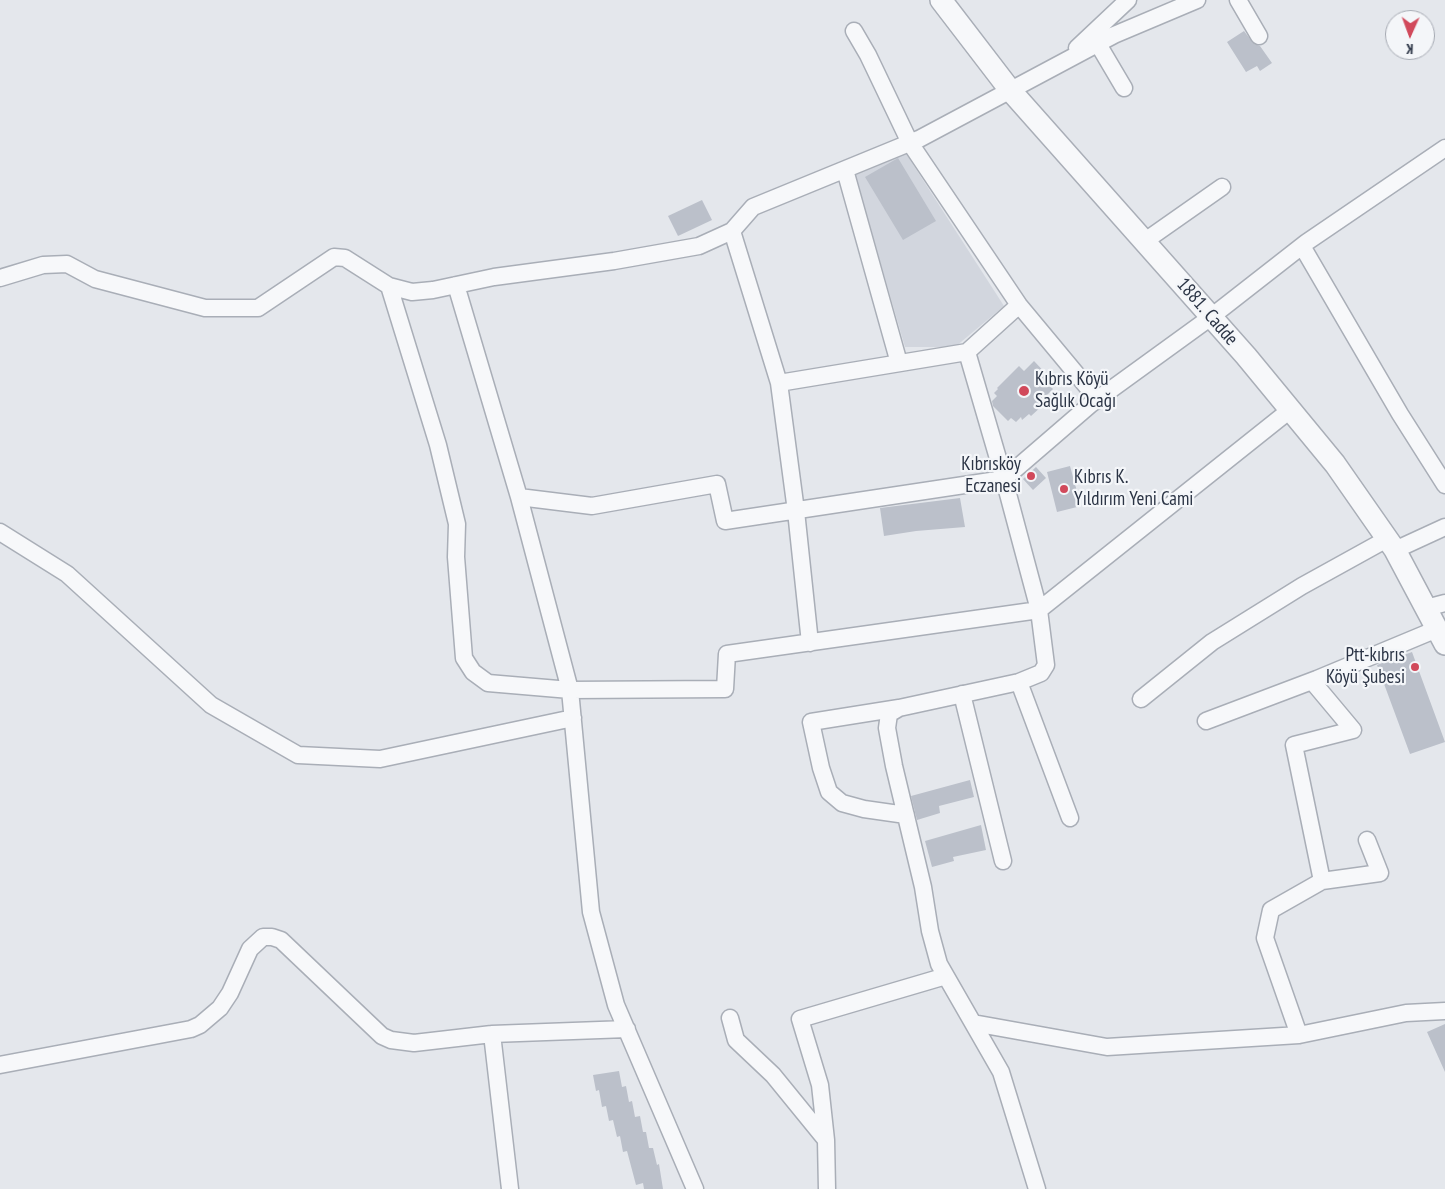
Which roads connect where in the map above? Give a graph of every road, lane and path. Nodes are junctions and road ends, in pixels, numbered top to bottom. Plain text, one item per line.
1 (941, 0) edge
2 (1128, 0) edge
3 (1197, 0) edge
4 (1238, 0) edge
5 (854, 31) dead end
6 (1259, 36) dead end
7 (1098, 44) junction
8 (1063, 62) junction
9 (1124, 88) dead end
10 (1010, 90) junction
11 (910, 143) junction
12 (1445, 148) edge
13 (845, 170) junction
14 (1222, 187) dead end
15 (732, 231) junction
16 (1144, 242) junction
17 (1302, 246) junction
18 (0, 278) edge
19 (389, 286) junction
20 (456, 286) junction
21 (1018, 305) junction
22 (1212, 317) junction
23 (966, 352) junction
24 (899, 363) junction
25 (779, 383) junction
26 (1098, 400) junction
27 (1290, 410) junction
28 (1004, 479) junction
29 (1445, 485) edge
30 (519, 497) junction
31 (796, 511) junction
32 (1445, 526) edge
33 (0, 532) edge
34 (1391, 544) junction
35 (1435, 605) edge
36 (1040, 610) junction
37 (1441, 637) edge
38 (810, 643) junction
39 (1312, 681) junction
40 (1019, 682) junction
41 (570, 690) junction
42 (962, 694) junction
43 (1141, 699) dead end
44 (899, 708) junction
45 (573, 718) junction
46 (1206, 721) dead end
47 (906, 815) junction
48 (1070, 818) dead end
49 (1367, 840) dead end
50 (1003, 861) dead end
51 (1322, 881) junction
52 (946, 976) junction
53 (1445, 1011) edge
54 (730, 1018) dead end
55 (973, 1023) junction
56 (626, 1029) junction
57 (492, 1034) junction
58 (1299, 1036) junction
59 (0, 1065) edge
60 (826, 1140) junction
61 (510, 1189) edge
62 (695, 1189) edge
63 (826, 1189) edge
64 (1038, 1189) edge

1 - 10 street, 1881. Cadde
2 - 8 street
3 - 7 street
4 - 6 street
5 - 11 street
7 - 8 street
7 - 9 street
8 - 10 street
10 - 11 street
10 - 16 street, 1881. Cadde
11 - 13 street
11 - 21 street
12 - 17 street
13 - 15 street
13 - 24 street
14 - 16 street
15 - 20 street
15 - 25 street
16 - 22 street, 1881. Cadde
17 - 22 street
17 - 29 street
18 - 19 street
19 - 20 street
19 - 41 street
20 - 30 street
21 - 23 street
21 - 26 street
22 - 26 street
22 - 27 street, 1881. Cadde
23 - 24 street
23 - 28 street
24 - 25 street
25 - 31 street
26 - 28 street
27 - 34 street, 1881. Cadde
27 - 36 street
28 - 31 street
28 - 36 street
30 - 31 street
30 - 41 street
31 - 38 street
32 - 34 street
33 - 45 street
34 - 35 street, 1881. Cadde
34 - 43 street
35 - 37 street, 1881. Cadde
36 - 38 street
36 - 40 street
37 - 39 street
38 - 41 street
39 - 46 street
39 - 51 street
40 - 42 street
40 - 48 street
41 - 45 street
42 - 44 street
42 - 50 street
44 - 47 street
44 - 47 street
45 - 56 street
47 - 52 street
49 - 51 street
51 - 58 street
52 - 55 street
52 - 60 street
53 - 58 street
54 - 60 street
55 - 58 street
55 - 64 street
56 - 57 street
56 - 62 street
57 - 59 street
57 - 61 street
60 - 63 street

